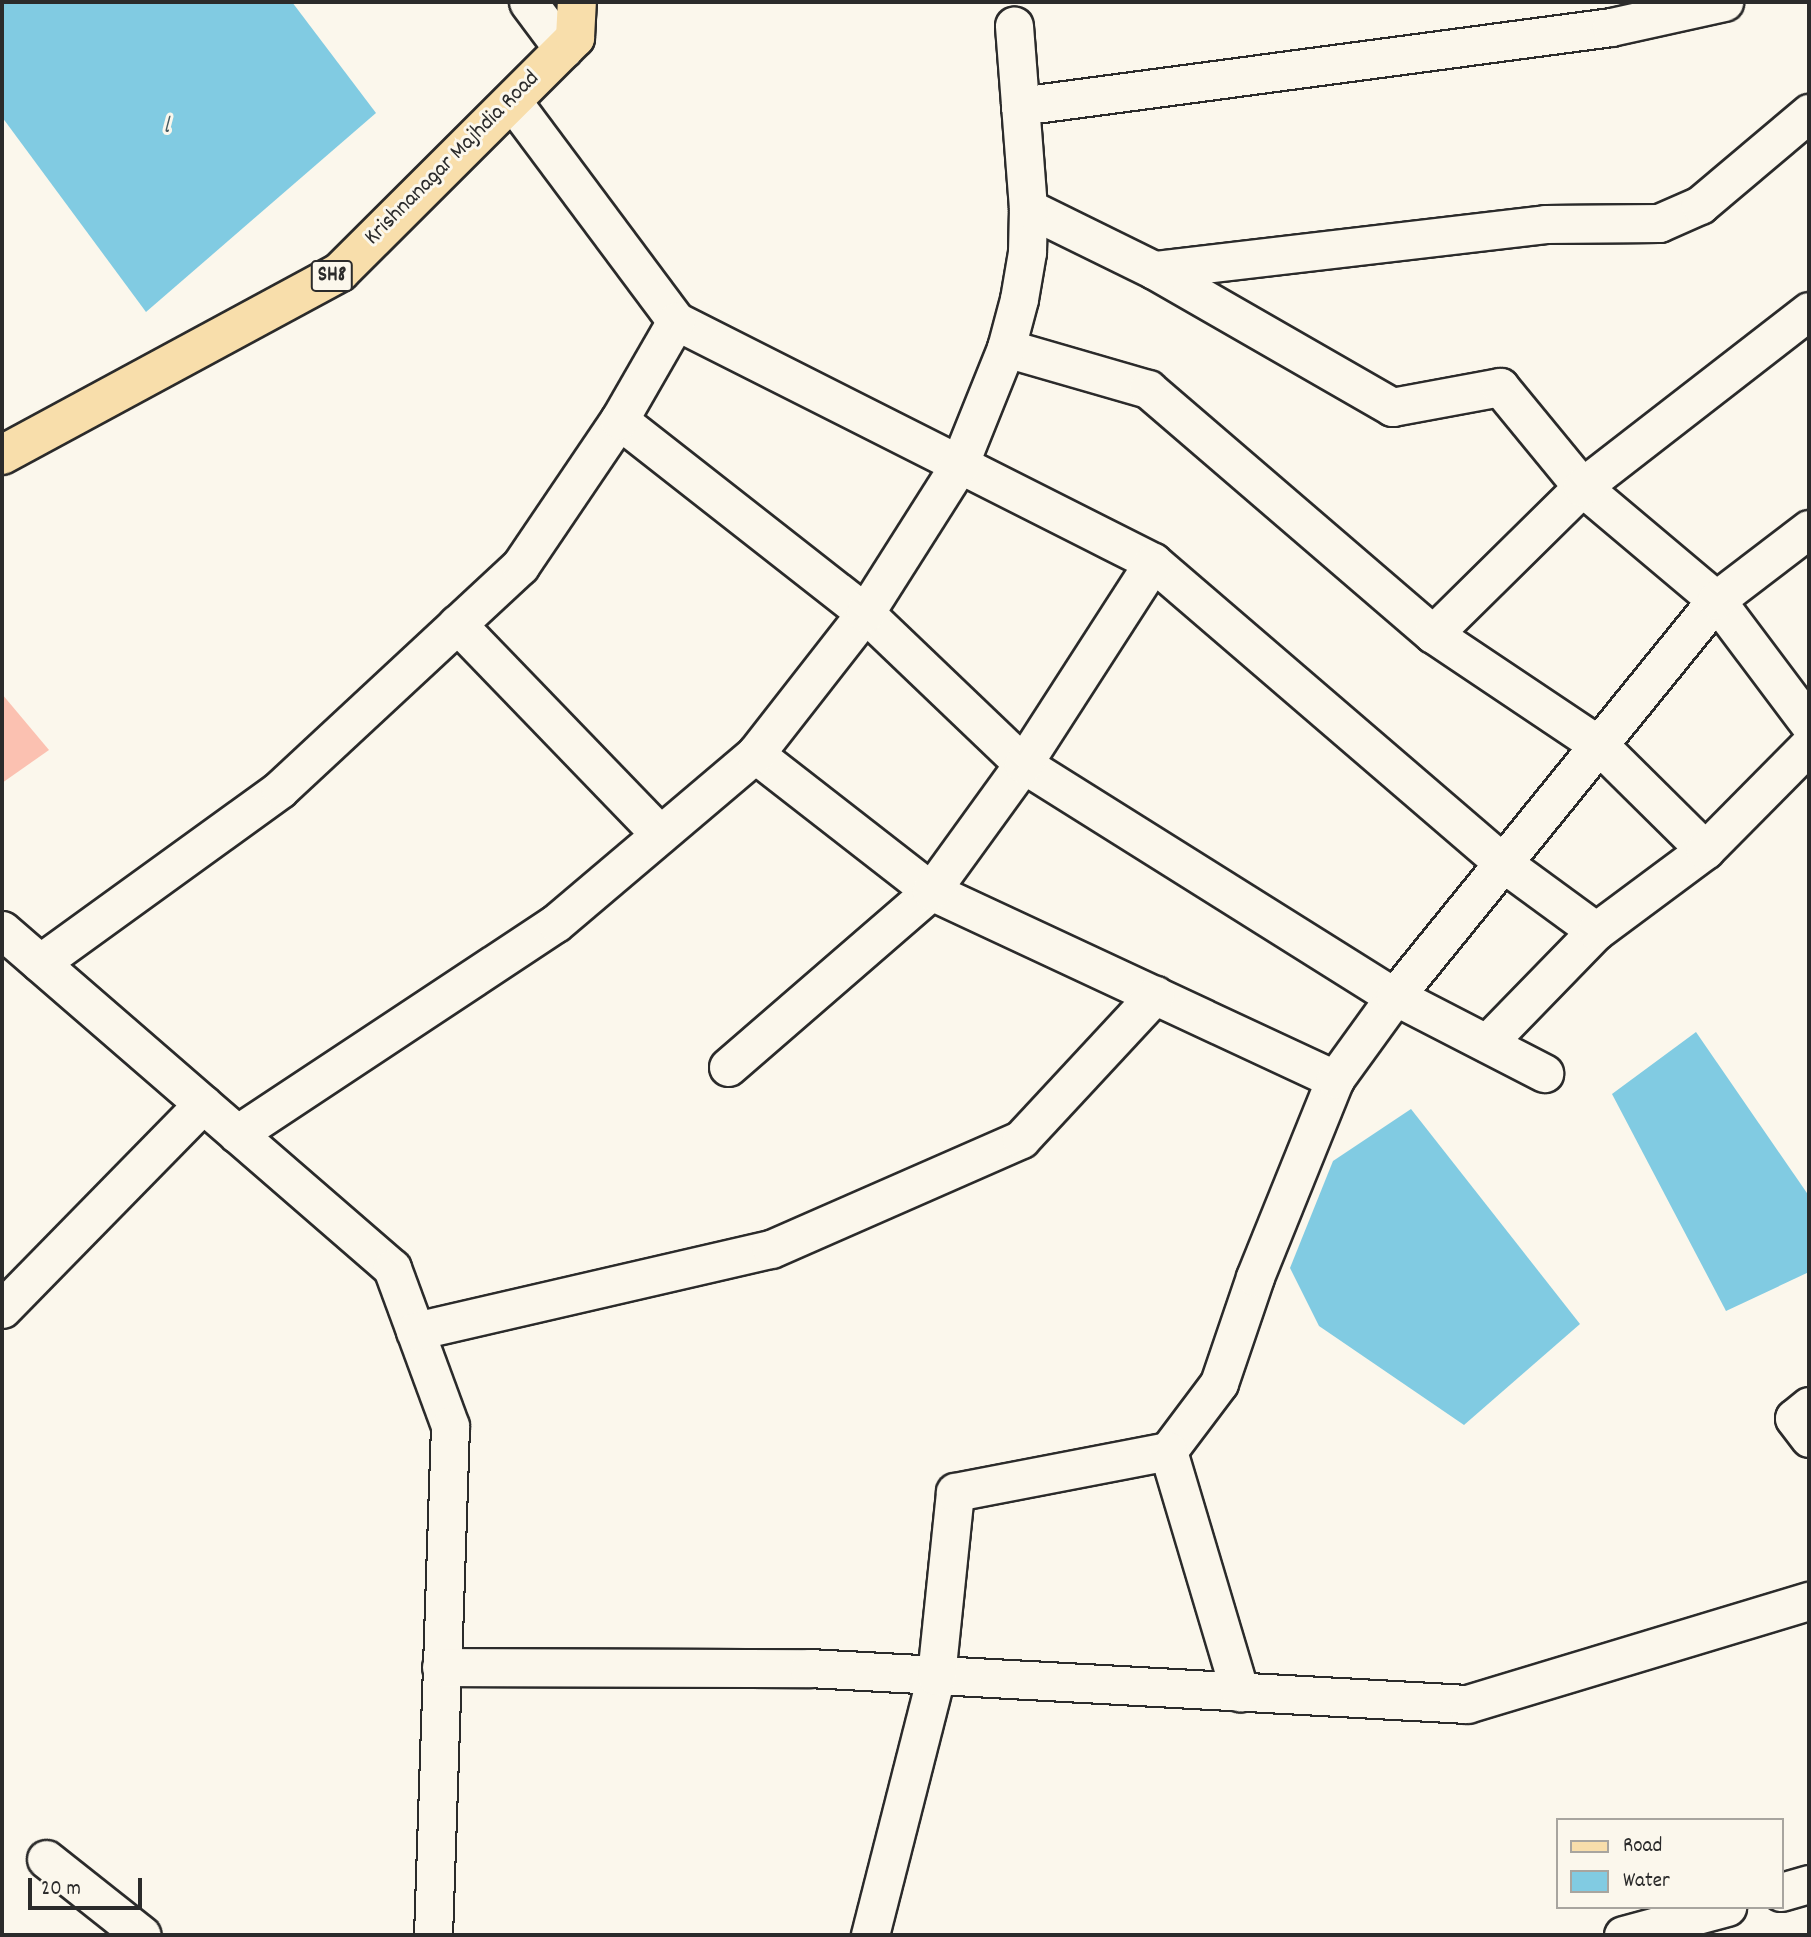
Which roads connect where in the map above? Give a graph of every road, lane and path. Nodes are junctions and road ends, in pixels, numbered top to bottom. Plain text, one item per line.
1 (528, 2) edge
2 (577, 2) edge
3 (1724, 2) edge
4 (1014, 26) dead end
5 (563, 49) junction
6 (512, 101) junction
7 (1020, 106) junction
8 (1809, 113) edge
9 (1028, 208) junction
10 (1154, 270) junction
11 (1809, 312) edge
12 (676, 321) junction
13 (1006, 348) junction
14 (619, 420) junction
15 (2, 455) edge
16 (959, 465) junction
17 (1581, 487) junction
18 (1809, 529) edge
19 (1153, 562) junction
20 (1716, 600) junction
21 (865, 613) junction
22 (457, 624) junction
23 (1433, 634) junction
24 (1809, 724) edge
25 (1599, 745) junction
26 (1809, 746) edge
27 (755, 754) junction
28 (1023, 764) junction
29 (660, 834) junction
30 (1706, 850) junction
31 (1503, 863) junction
32 (932, 891) junction
33 (2, 930) edge
34 (1596, 931) junction
35 (40, 963) junction
36 (1155, 995) junction
37 (1395, 996) junction
38 (1487, 1043) junction
39 (728, 1067) dead end
40 (1544, 1073) dead end
41 (1335, 1079) junction
42 (203, 1104) junction
43 (237, 1134) junction
44 (2, 1310) edge
45 (415, 1331) junction
46 (1809, 1406) edge
47 (1809, 1438) edge
48 (1168, 1451) junction
49 (1809, 1601) edge
50 (442, 1667) junction
51 (936, 1676) junction
52 (1240, 1692) junction
53 (46, 1859) dead end
54 (1809, 1884) edge
55 (1783, 1891) edge
56 (1720, 1909) edge
57 (142, 1935) edge
58 (433, 1935) edge
59 (870, 1935) edge
60 (1623, 1935) edge

1 - 5 street
2 - 5 main road, Krishnanagar Majhdia Road / SH8
3 - 7 street
4 - 7 street
5 - 6 main road, Krishnanagar Majhdia Road / SH8
6 - 12 street
6 - 15 main road, Krishnanagar Majhdia Road / SH8
7 - 9 street
8 - 10 street
9 - 10 street
9 - 13 street
10 - 17 street
11 - 17 street
12 - 14 street
12 - 16 street
13 - 16 street
13 - 23 street
14 - 21 street
14 - 22 street
16 - 19 street
16 - 21 street
17 - 20 street
17 - 23 street
18 - 20 street
19 - 28 street
19 - 31 street
20 - 24 street
20 - 25 street
21 - 27 street
21 - 28 street
22 - 29 street
22 - 35 street
23 - 25 street
25 - 30 street
25 - 31 street
26 - 30 street
27 - 29 street
27 - 32 street
28 - 32 street
28 - 37 street
29 - 43 street
30 - 34 street
31 - 34 street
31 - 37 street
32 - 36 street
32 - 39 street
33 - 35 street
34 - 38 street
35 - 42 street
36 - 41 street
36 - 45 street
37 - 38 street
37 - 41 street
38 - 40 street
41 - 48 street
42 - 43 street
42 - 44 street
43 - 45 street
45 - 50 street
46 - 47 street
48 - 51 street
48 - 52 street
49 - 52 street
50 - 51 street
50 - 58 street
51 - 52 street
51 - 59 street
53 - 57 street
54 - 55 street
56 - 60 street

